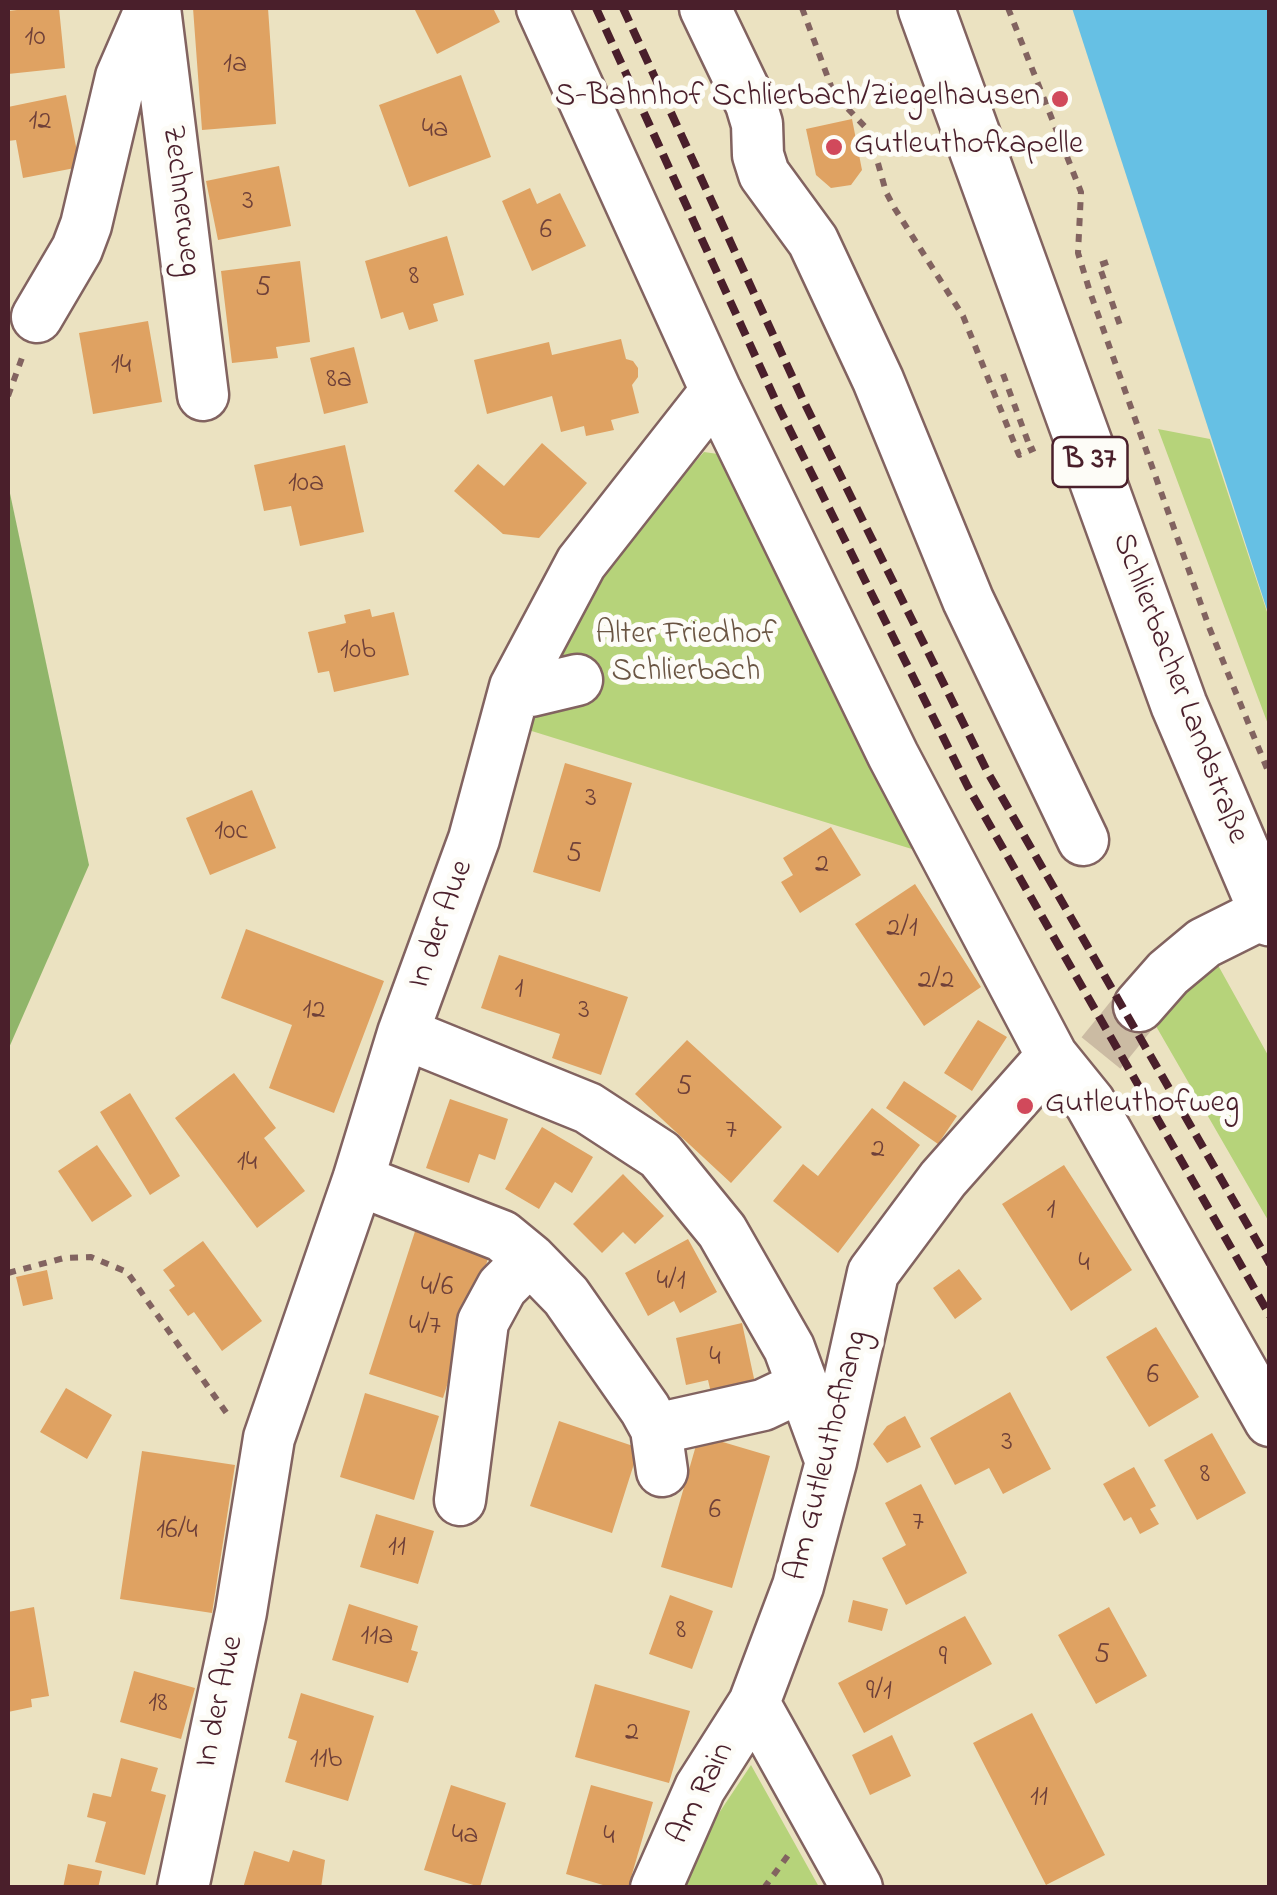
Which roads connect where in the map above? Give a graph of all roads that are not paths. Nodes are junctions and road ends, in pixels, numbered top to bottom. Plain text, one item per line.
1 (153, 8) edge
2 (705, 8) edge
3 (926, 8) edge
4 (561, 16) edge
5 (37, 317) dead end
6 (716, 392) junction
7 (203, 396) dead end
8 (577, 680) dead end
9 (515, 687) junction
10 (1083, 840) dead end
11 (1268, 915) edge
12 (1139, 1006) tunnel mouth
13 (403, 1032) junction
14 (1075, 1068) junction
15 (358, 1180) junction
16 (530, 1259) junction
17 (803, 1386) junction
18 (1270, 1420) edge
19 (831, 1462) junction
20 (460, 1500) dead end
21 (754, 1703) junction
22 (183, 1888) edge
23 (656, 1888) edge
24 (858, 1888) edge

1 - 5 street, Zechnerweg
1 - 7 street, Zechnerweg
2 - 10 street
3 - 11 main road, Schlierbacher Landstraße / B 37
4 - 6 street
6 - 9 street, In der Aue
6 - 14 street
8 - 9 street
9 - 13 street, In der Aue
11 - 12 street
13 - 15 street, In der Aue
13 - 17 street
14 - 18 street
14 - 19 street, Am Gutleuthofhang
15 - 16 street, Am Gutleuthofhang
15 - 22 street, In der Aue
16 - 17 street, Am Gutleuthofhang
16 - 20 street
17 - 19 street
19 - 21 street, Am Gutleuthofhang
21 - 23 street, Am Rain
21 - 24 street

